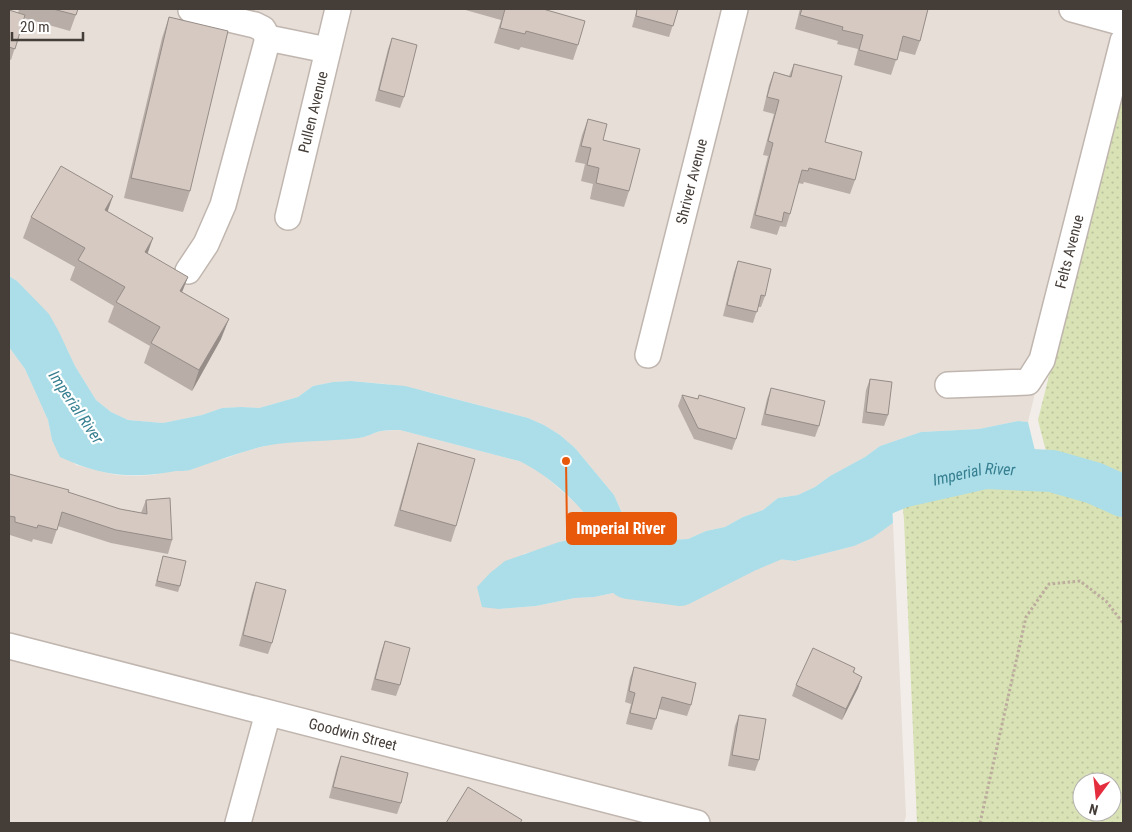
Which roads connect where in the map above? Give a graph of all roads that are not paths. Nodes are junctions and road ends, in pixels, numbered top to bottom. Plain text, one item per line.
1 (338, 9) edge
2 (735, 9) edge
3 (1072, 9) edge
4 (191, 10) dead end
5 (1123, 23) edge
6 (268, 38) junction
7 (1123, 40) edge
8 (327, 50) junction
9 (288, 217) dead end
10 (188, 271) dead end
11 (648, 354) dead end
12 (948, 384) dead end
13 (9, 646) edge
14 (268, 713) junction
15 (238, 823) edge
16 (697, 823) edge

1 - 8 street, Pullen Avenue
2 - 11 street, Shriver Avenue
3 - 5 street
4 - 6 street
6 - 8 street
6 - 10 street
7 - 12 street, Felts Avenue
8 - 9 street, Pullen Avenue
13 - 14 street, Goodwin Street
14 - 15 street
14 - 16 street, Goodwin Street

